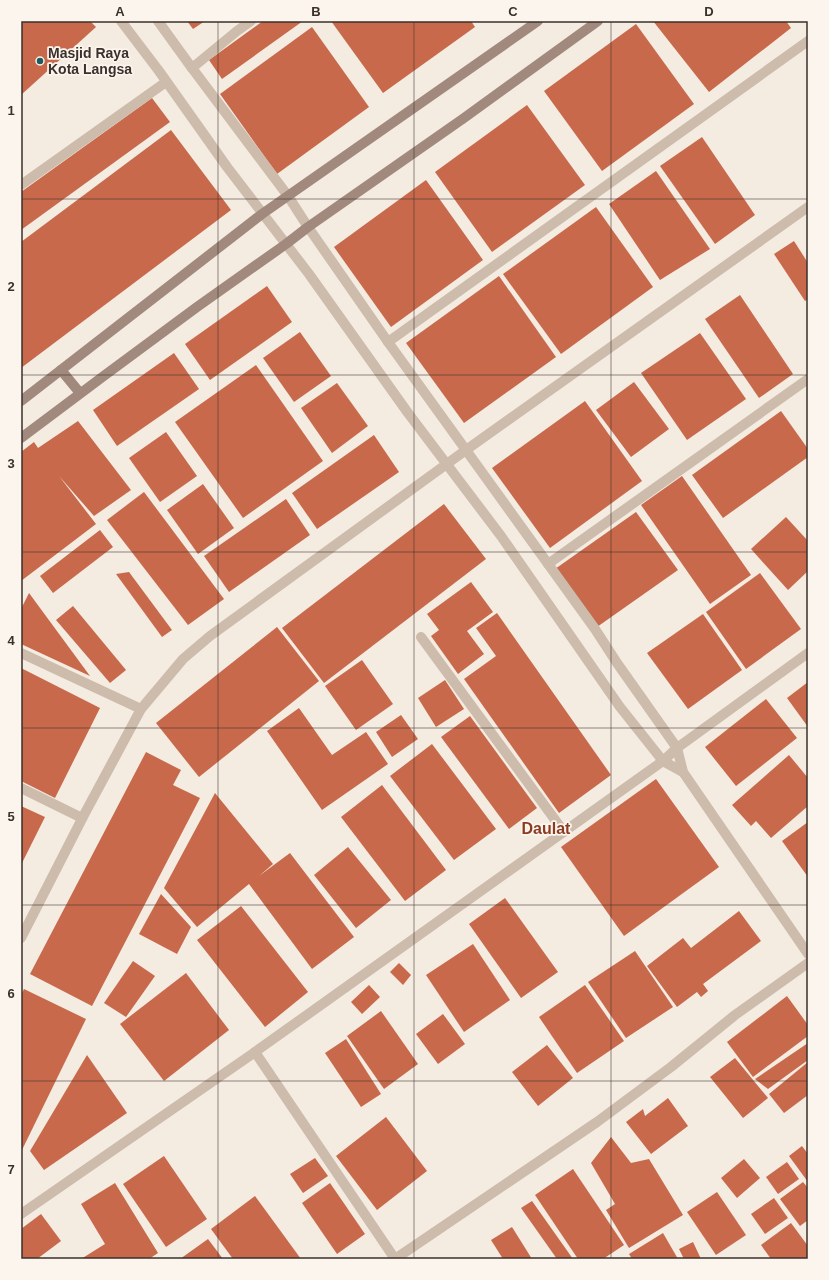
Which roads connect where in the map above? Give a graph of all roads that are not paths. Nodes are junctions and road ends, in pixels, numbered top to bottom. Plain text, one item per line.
1 (121, 21) edge
2 (158, 21) edge
3 (250, 21) edge
4 (538, 21) edge
5 (598, 21) edge
6 (808, 41) edge
7 (192, 68) junction
8 (166, 82) junction
9 (21, 185) edge
10 (288, 196) junction
11 (808, 207) edge
12 (262, 214) junction
13 (308, 227) junction
14 (286, 244) junction
15 (388, 342) junction
16 (61, 370) junction
17 (808, 378) edge
18 (80, 393) junction
19 (21, 401) edge
20 (21, 438) edge
21 (466, 450) junction
22 (448, 465) junction
23 (548, 564) junction
24 (421, 637) dead end
25 (21, 653) edge
26 (808, 653) edge
27 (141, 709) junction
28 (677, 748) junction
29 (662, 761) junction
30 (683, 772) junction
31 (21, 788) edge
32 (82, 818) junction
33 (564, 832) junction
34 (21, 938) edge
35 (808, 954) edge
36 (808, 963) edge
37 (255, 1052) junction
38 (21, 1214) edge
39 (395, 1259) edge

1 - 8 street
2 - 7 street
3 - 7 street
4 - 10 main road
5 - 13 main road
6 - 15 street
7 - 10 street
8 - 9 street
8 - 12 street
10 - 12 main road
10 - 13 street
11 - 21 street
12 - 14 street
12 - 16 main road
13 - 14 main road
13 - 15 street
14 - 18 main road
14 - 22 street
15 - 21 street
16 - 18 main road
16 - 19 main road
17 - 23 street
18 - 20 main road
21 - 22 street
21 - 23 street
22 - 27 street
22 - 29 street
23 - 28 street
24 - 33 street
25 - 27 street
26 - 28 street
27 - 32 street
28 - 29 street
28 - 30 street
29 - 30 street
29 - 33 street
30 - 35 street
31 - 32 street
32 - 34 street
33 - 37 street
36 - 39 street
37 - 38 street
37 - 39 street

